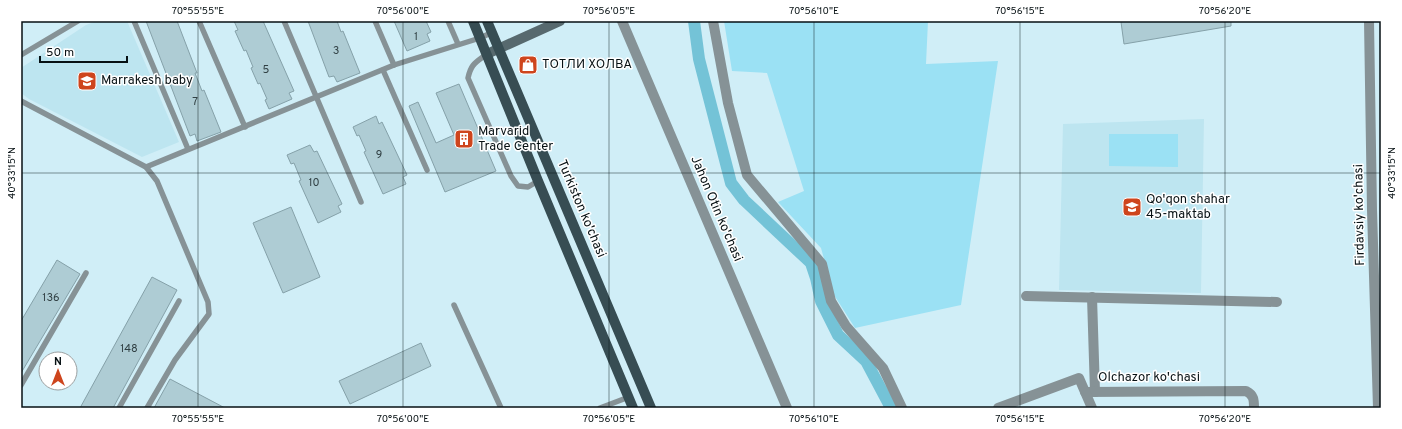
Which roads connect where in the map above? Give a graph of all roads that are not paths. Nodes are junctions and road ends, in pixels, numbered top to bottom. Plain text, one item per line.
1 (78, 21) edge
2 (134, 21) edge
3 (199, 21) edge
4 (284, 21) edge
5 (375, 21) edge
6 (448, 21) edge
7 (473, 21) edge
8 (487, 21) edge
9 (560, 21) edge
10 (622, 21) edge
11 (713, 21) edge
12 (1369, 21) edge
13 (493, 32) junction
14 (480, 38) junction
15 (458, 44) junction
16 (499, 49) junction
17 (487, 54) junction
18 (21, 55) edge
19 (394, 66) junction
20 (383, 70) junction
21 (316, 97) junction
22 (21, 100) edge
23 (245, 127) junction
24 (188, 149) junction
25 (146, 167) junction
26 (427, 170) dead end
27 (538, 181) junction
28 (361, 202) dead end
29 (86, 273) dead end
30 (1026, 296) dead end
31 (1092, 297) junction
32 (178, 301) dead end
33 (1277, 302) dead end
34 (454, 305) dead end
35 (21, 385) edge
36 (1090, 392) junction
37 (629, 398) junction
38 (119, 408) edge
39 (147, 408) edge
40 (501, 408) edge
41 (600, 408) edge
42 (633, 408) edge
43 (651, 408) edge
44 (787, 408) edge
45 (902, 408) edge
46 (998, 408) edge
47 (1092, 408) edge
48 (1254, 408) edge
49 (1378, 408) edge

1 - 18 lane
2 - 24 lane
3 - 23 lane
4 - 21 lane
5 - 19 lane
6 - 15 lane
7 - 14 main road
8 - 13 main road, Turkiston ko'chasi
9 - 16 street
10 - 44 street, Jahon Otin ko'chasi
11 - 45 street
12 - 49 street, Firdavsiy ko'chasi
13 - 14 lane
13 - 16 main road, Turkiston ko'chasi
14 - 15 lane
14 - 17 main road
15 - 19 lane
16 - 17 street
16 - 43 main road, Turkiston ko'chasi
17 - 27 main road
17 - 27 lane
19 - 20 lane
20 - 21 lane
20 - 26 lane
21 - 23 lane
21 - 28 lane
22 - 25 lane
23 - 24 lane
24 - 25 lane
25 - 39 lane
27 - 37 main road
29 - 35 lane
30 - 31 street
31 - 33 street
31 - 36 street
32 - 38 lane
34 - 40 lane
36 - 46 street, Olchazor ko'chasi
36 - 47 street
36 - 48 street, Olchazor ko'chasi
37 - 41 lane
37 - 42 main road

